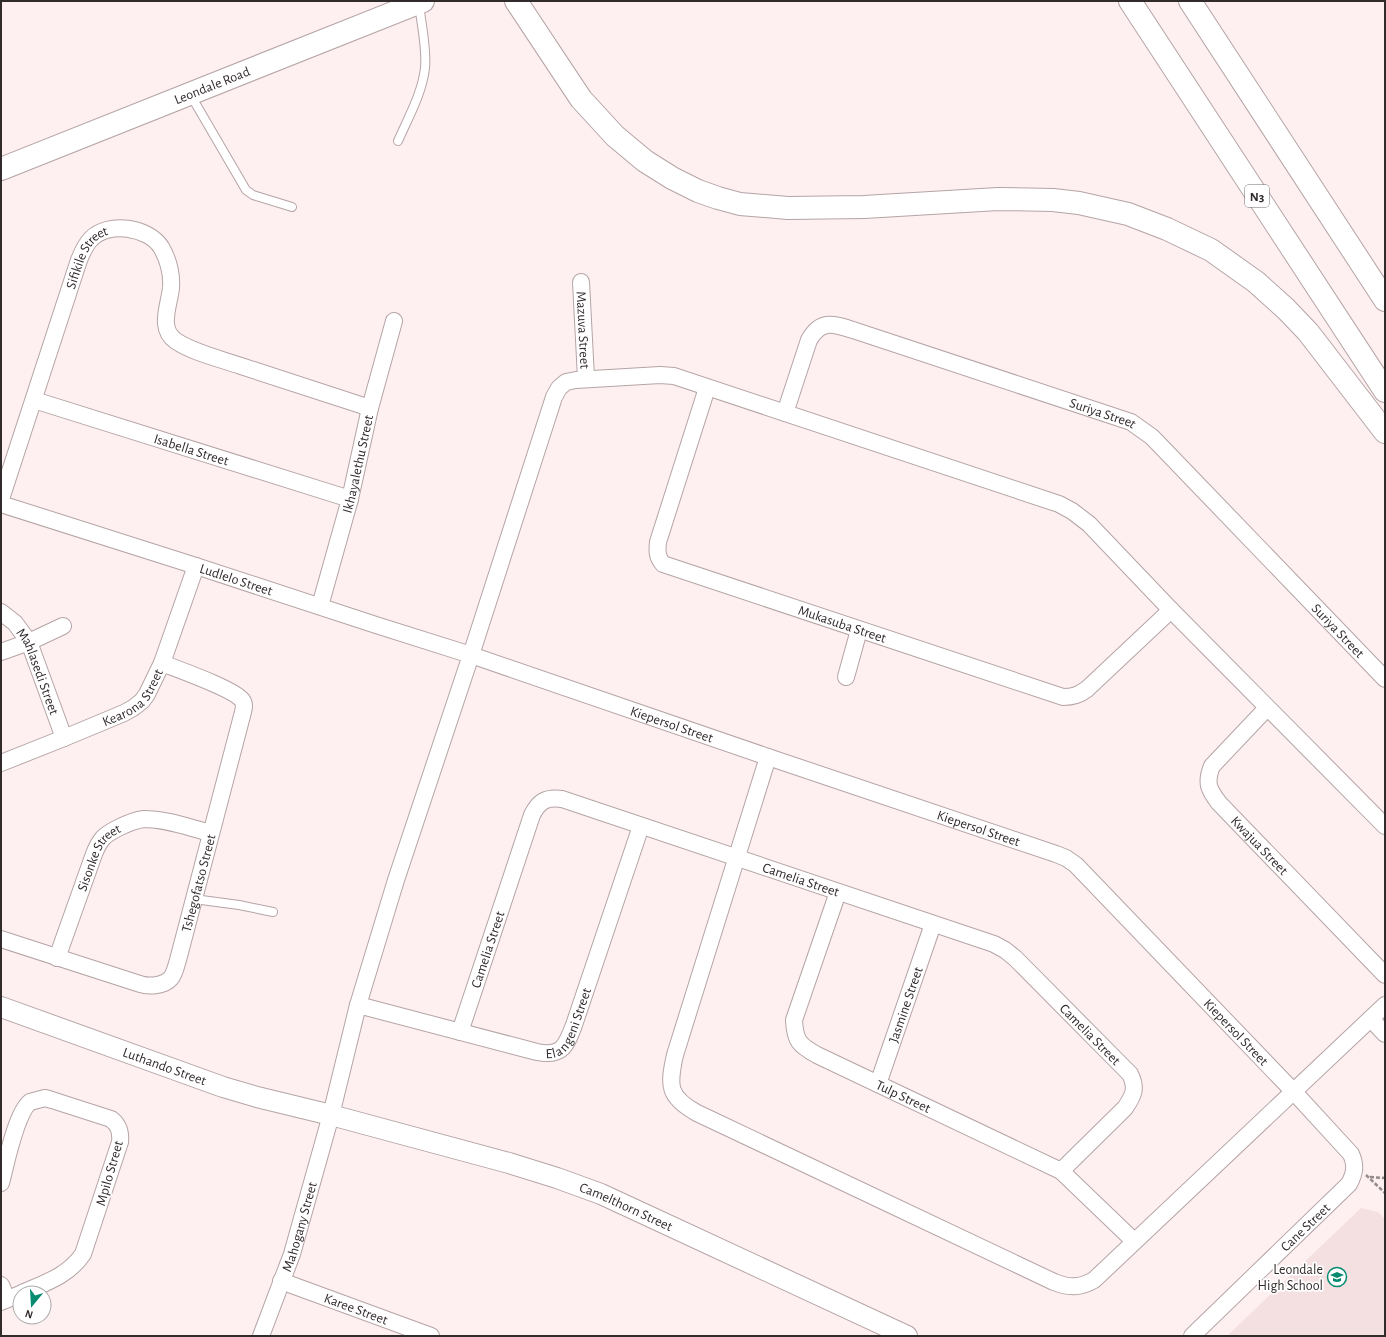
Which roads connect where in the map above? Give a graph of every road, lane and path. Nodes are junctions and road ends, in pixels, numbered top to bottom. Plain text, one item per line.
1 (516, 1) edge
2 (1130, 1) edge
3 (1190, 1) edge
4 (421, 2) edge
5 (189, 94) junction
6 (398, 141) dead end
7 (1, 169) edge
8 (292, 207) dead end
9 (581, 282) dead end
10 (1385, 300) edge
11 (394, 321) dead end
12 (586, 378) junction
13 (707, 388) junction
14 (1385, 391) edge
15 (34, 400) junction
16 (370, 408) junction
17 (785, 413) junction
18 (1385, 432) edge
19 (1, 499) edge
20 (350, 499) junction
21 (1, 504) edge
22 (196, 566) junction
23 (320, 606) junction
24 (1170, 610) junction
25 (1, 612) edge
26 (63, 626) dead end
27 (859, 630) junction
28 (29, 642) junction
29 (1, 652) edge
30 (471, 655) junction
31 (162, 663) junction
32 (846, 676) dead end
33 (1385, 679) edge
34 (1268, 708) junction
35 (64, 738) junction
36 (768, 757) junction
37 (1, 763) edge
38 (641, 826) junction
39 (1385, 826) edge
40 (211, 833) junction
41 (736, 858) junction
42 (838, 892) junction
43 (194, 899) junction
44 (273, 912) dead end
45 (933, 924) junction
46 (1, 939) edge
47 (57, 958) junction
48 (1385, 975) edge
49 (358, 1005) junction
50 (1385, 1005) edge
51 (1, 1007) edge
52 (1371, 1019) junction
53 (460, 1032) junction
54 (1385, 1034) edge
55 (878, 1084) junction
56 (1294, 1092) junction
57 (330, 1115) junction
58 (1061, 1170) junction
59 (1358, 1177) junction
60 (1385, 1178) edge
61 (1, 1183) edge
62 (1385, 1193) edge
63 (1134, 1241) junction
64 (281, 1281) junction
65 (10, 1295) edge
66 (878, 1330) edge
67 (261, 1336) edge
68 (431, 1336) edge
69 (907, 1336) edge
70 (1192, 1336) edge

1 - 18 main road
2 - 14 main road, N3
3 - 10 main road
4 - 5 main road, Leondale Road
4 - 6 lane
5 - 7 main road, Leondale Road
5 - 8 lane
9 - 12 street, Mazuva Street
11 - 16 street, Ikhayalethu Street
12 - 13 street, Mahogany Street
12 - 30 street, Mahogany Street
13 - 17 street, Mahogany Street
13 - 27 street, Mukasuba Street
15 - 16 street, Sifikile Street
15 - 19 street, Sifikile Street
15 - 20 street, Isabella Street
16 - 20 street, Ikhayalethu Street
17 - 24 street, Mahogany Street
17 - 33 street, Suriya Street
20 - 23 street, Ikhayalethu Street
21 - 22 street, Ludlelo Street
22 - 23 street, Ludlelo Street
22 - 31 street, Kearona Street
23 - 30 street, Ludlelo Street
24 - 27 street, Mukasuba Street
24 - 34 street, Mahogany Street
25 - 28 street, Mahlasedi Street
26 - 28 street
27 - 32 street
28 - 29 street
28 - 35 street, Mahlasedi Street
30 - 36 street, Kiepersol Street
30 - 49 street, Mahogany Street
31 - 35 street, Kearona Street
31 - 40 street, Tshegofatso Street
34 - 39 street, Mahogany Street
34 - 48 street, Kwajua Street
35 - 37 street, Kearona Street
36 - 41 street
36 - 56 street, Kiepersol Street
38 - 41 street, Camelia Street
38 - 53 street, Elangeni Street
38 - 53 street, Camelia Street
40 - 43 street, Tshegofatso Street
40 - 47 street, Sisonke Street
41 - 42 street, Camelia Street
41 - 63 street
42 - 45 street, Camelia Street
42 - 55 street, Tulp Street
43 - 44 lane
43 - 47 street, Tshegofatso Street
45 - 55 street, Jasmine Street
45 - 58 street, Camelia Street
46 - 47 street, Tshegofatso Street
49 - 53 street, Elangeni Street
49 - 57 street, Mahogany Street
50 - 52 street
51 - 57 street, Luthando Street
52 - 54 street
52 - 56 street
55 - 58 street, Tulp Street
56 - 59 street, Kiepersol Street
56 - 63 street
57 - 64 street, Mahogany Street
57 - 66 street, Camelthorn Street
58 - 63 street, Tulp Street
59 - 60 path
59 - 62 path
59 - 70 street, Cane Street
61 - 65 street, Mpilo Street
64 - 67 street, Mahogany Street
64 - 68 street, Karee Street
66 - 69 street, Camelthorn Street

